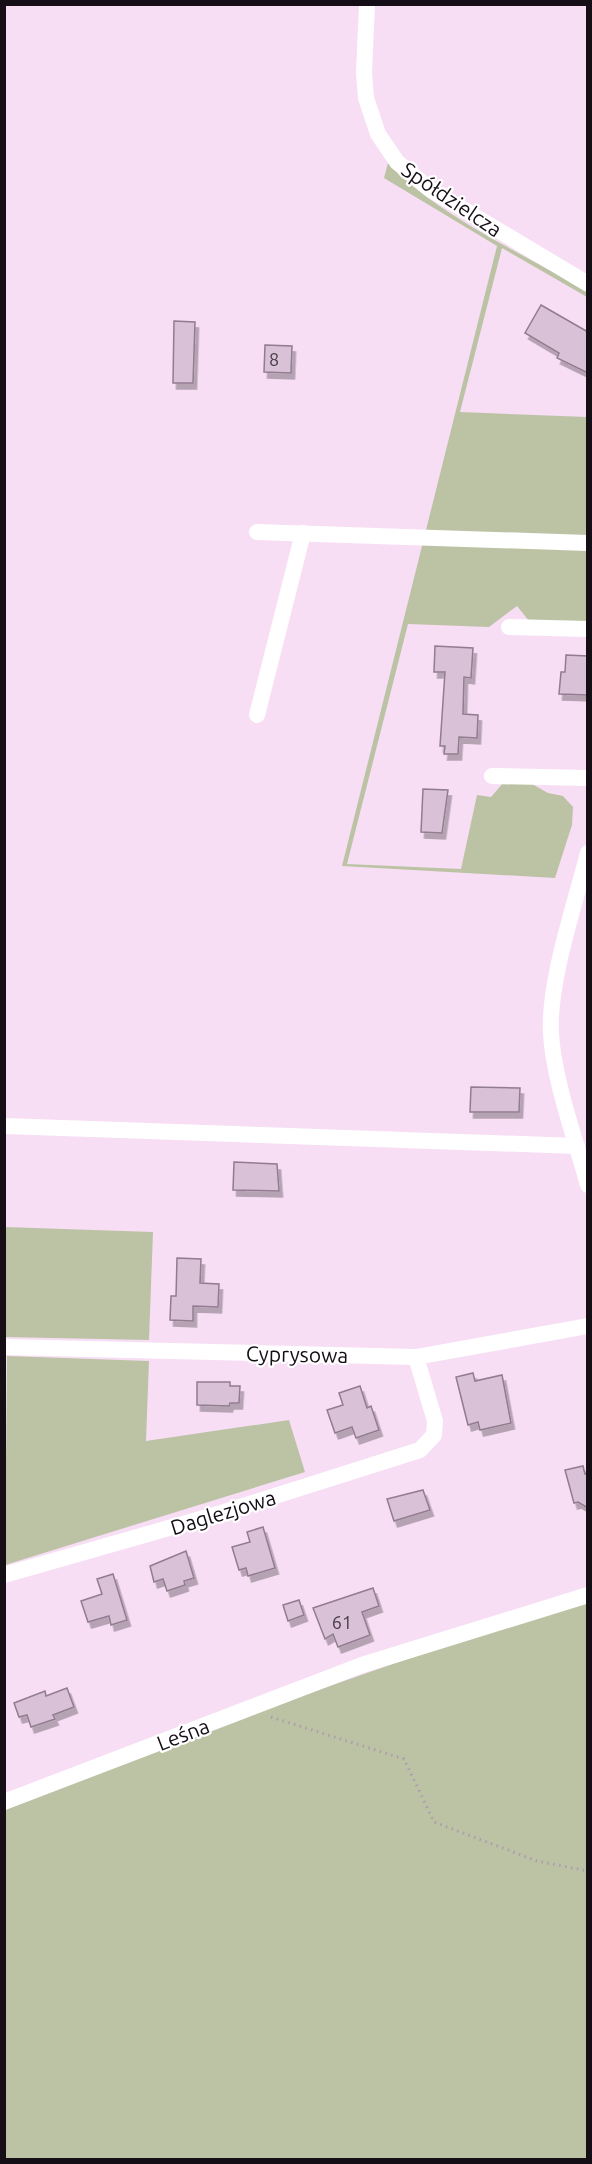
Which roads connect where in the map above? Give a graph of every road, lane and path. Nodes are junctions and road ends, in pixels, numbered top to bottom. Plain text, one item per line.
1 (367, 4) edge
2 (588, 284) edge
3 (257, 532) dead end
4 (303, 533) junction
5 (588, 543) edge
6 (509, 627) dead end
7 (588, 629) edge
8 (257, 716) dead end
9 (492, 776) dead end
10 (588, 778) edge
11 (588, 853) edge
12 (4, 1126) edge
13 (577, 1146) junction
14 (588, 1185) edge
15 (588, 1326) edge
16 (4, 1347) edge
17 (416, 1357) junction
18 (4, 1575) edge
19 (588, 1595) edge
20 (246, 1709) junction
21 (4, 1802) edge
22 (588, 1871) edge

1 - 2 street, Spółdzielcza
3 - 4 street
4 - 5 street
4 - 8 street
6 - 7 street
9 - 10 street
11 - 13 street
12 - 13 street
13 - 14 street
15 - 17 street, Cyprysowa
16 - 17 street, Cyprysowa
17 - 18 street, Daglezjowa
19 - 20 street, Leśna
20 - 21 street, Leśna
20 - 22 path

